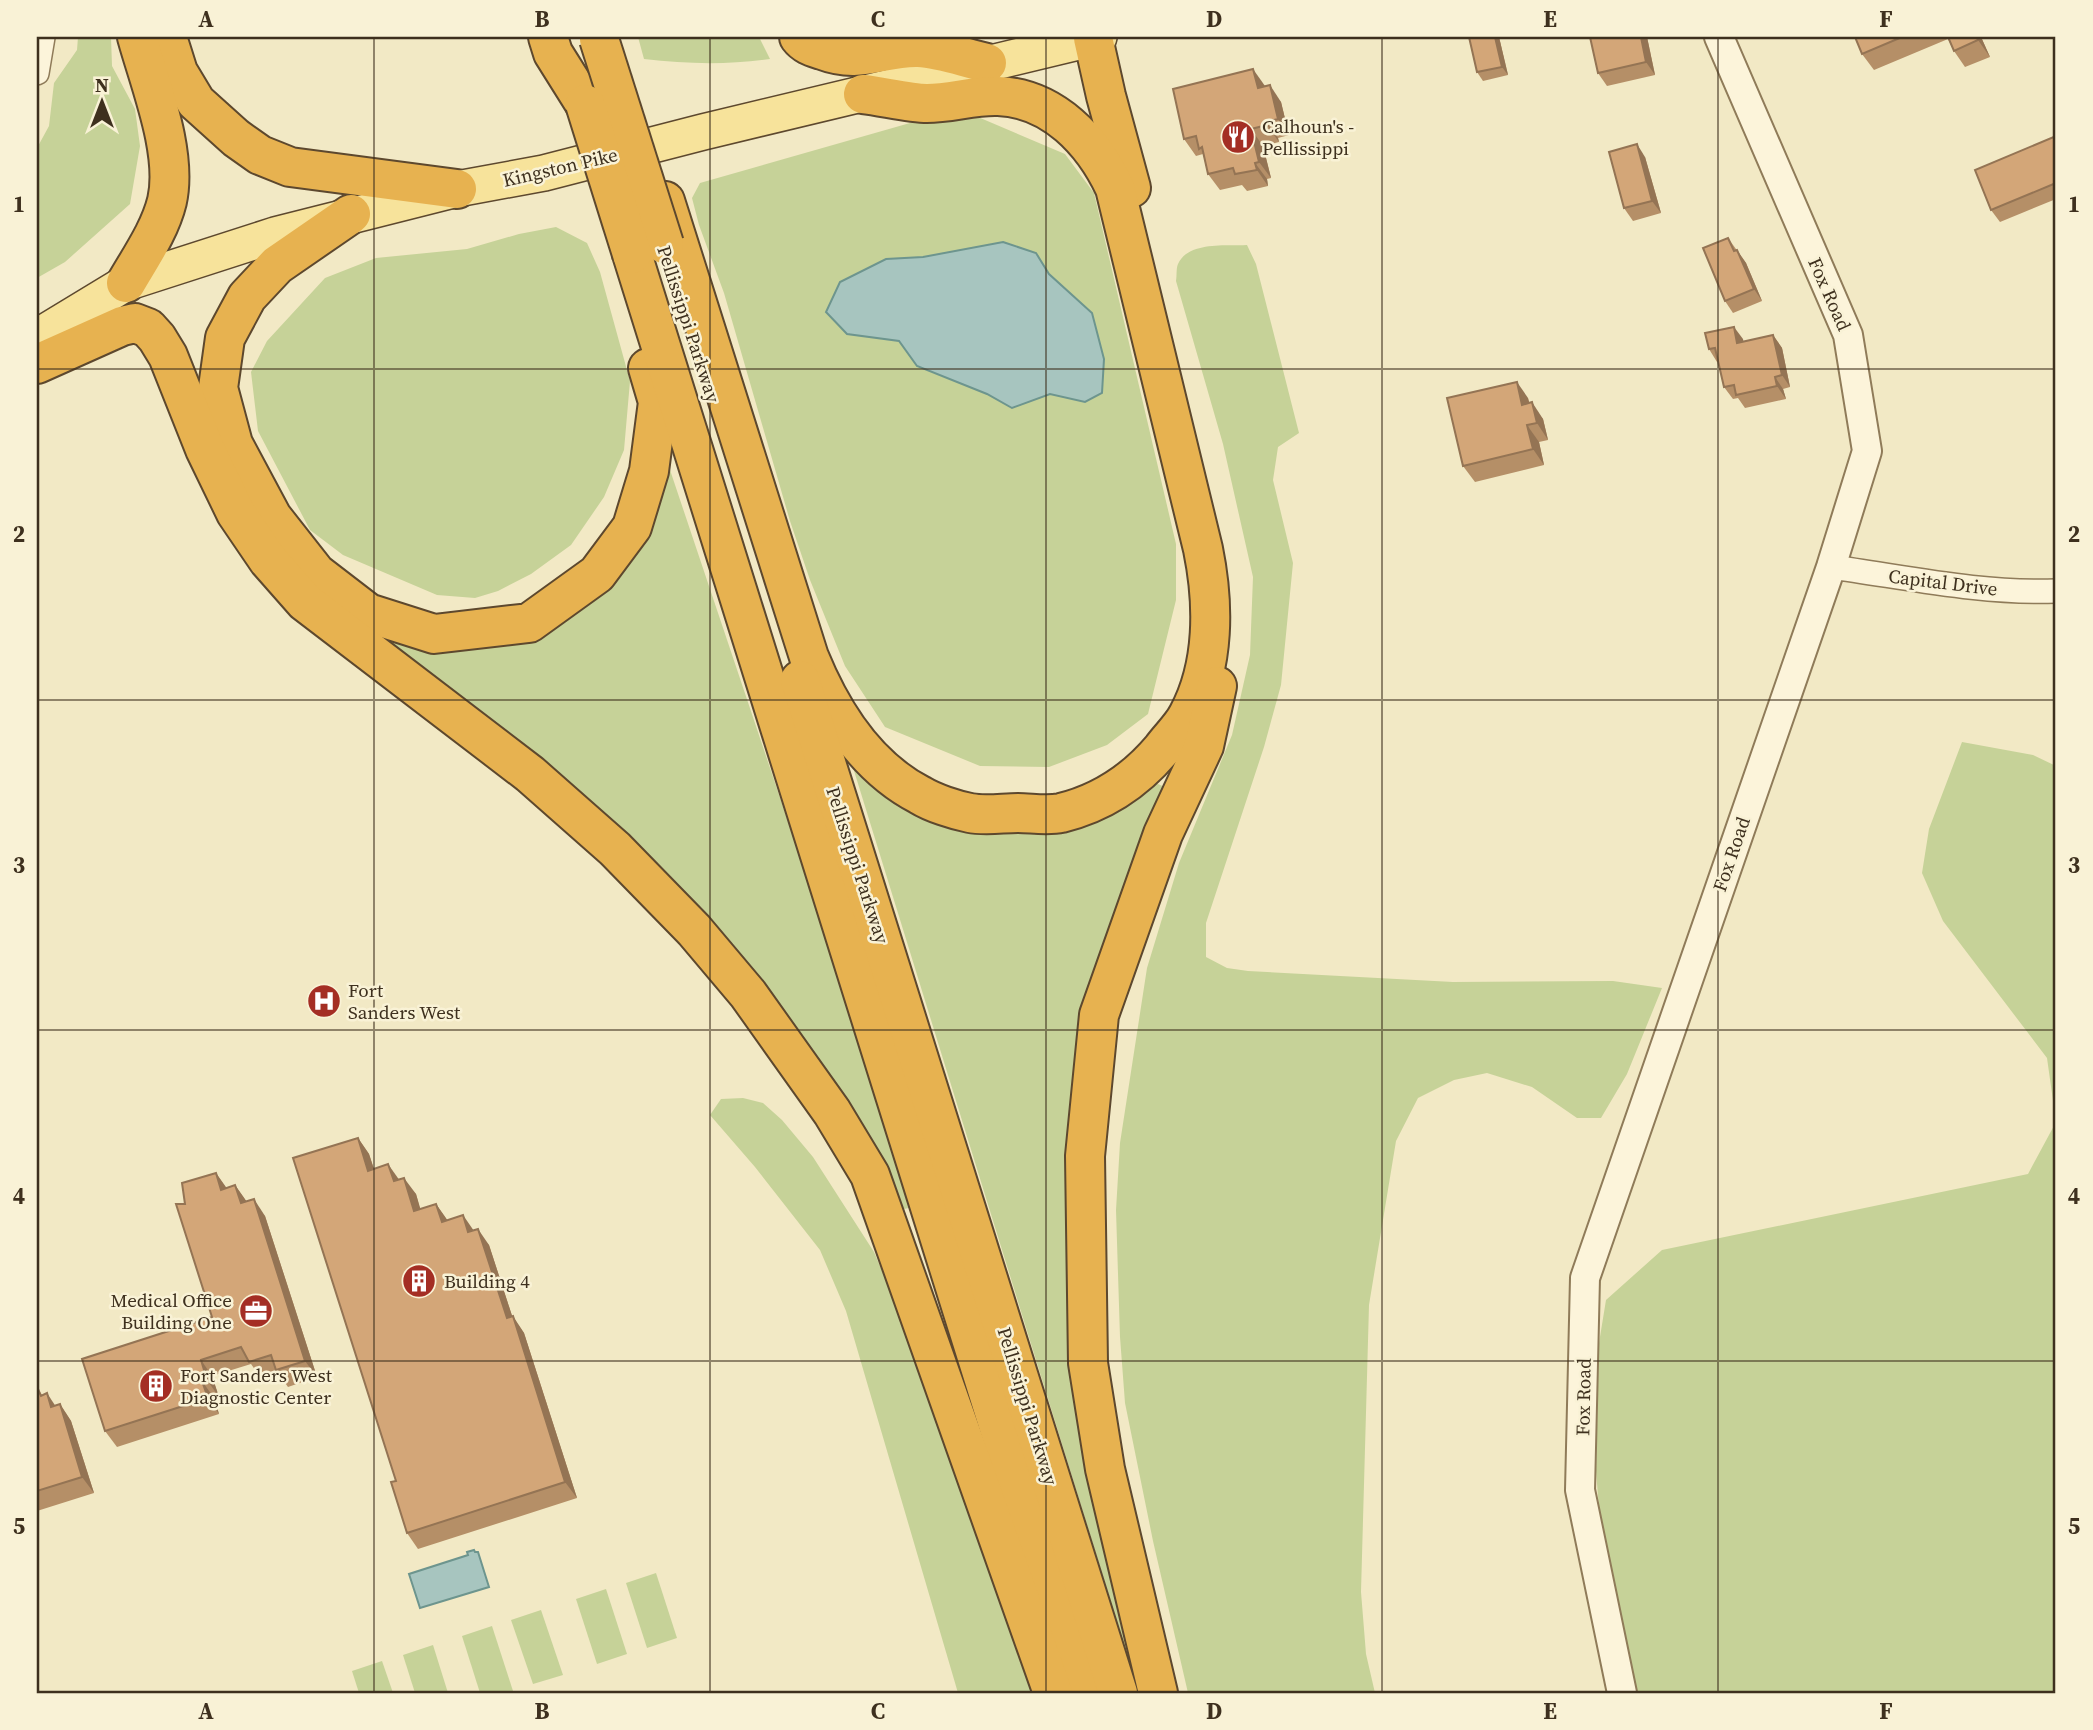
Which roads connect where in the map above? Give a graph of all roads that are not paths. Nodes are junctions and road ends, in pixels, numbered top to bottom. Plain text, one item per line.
1 (43, 37) edge
2 (137, 37) edge
3 (167, 37) edge
4 (799, 37) edge
5 (1095, 37) edge
6 (1719, 37) edge
7 (578, 41) edge
8 (987, 63) junction
9 (37, 73) edge
10 (863, 94) junction
11 (457, 189) junction
12 (351, 214) junction
13 (648, 249) junction
14 (126, 283) junction
15 (42, 331) edge
16 (37, 364) edge
17 (1831, 567) junction
18 (2056, 591) edge
19 (1053, 1693) edge
20 (1082, 1693) edge
21 (1118, 1693) edge
22 (1158, 1693) edge
23 (1622, 1693) edge

1 - 9 street
2 - 14 highway
3 - 11 highway
4 - 8 highway
5 - 8 main road, Kingston Pike
5 - 22 highway
6 - 17 street, Fox Road
7 - 10 highway
7 - 13 highway, Pellissippi Parkway, bridge
7 - 13 highway, Pellissippi Parkway, bridge
8 - 10 main road, Kingston Pike
10 - 11 main road, Kingston Pike
11 - 12 main road, Kingston Pike
12 - 13 highway
12 - 14 main road, Kingston Pike
13 - 20 highway, Pellissippi Parkway
13 - 21 highway, Pellissippi Parkway
14 - 15 main road, Kingston Pike
16 - 19 highway
17 - 18 street, Capital Drive
17 - 23 street, Fox Road

